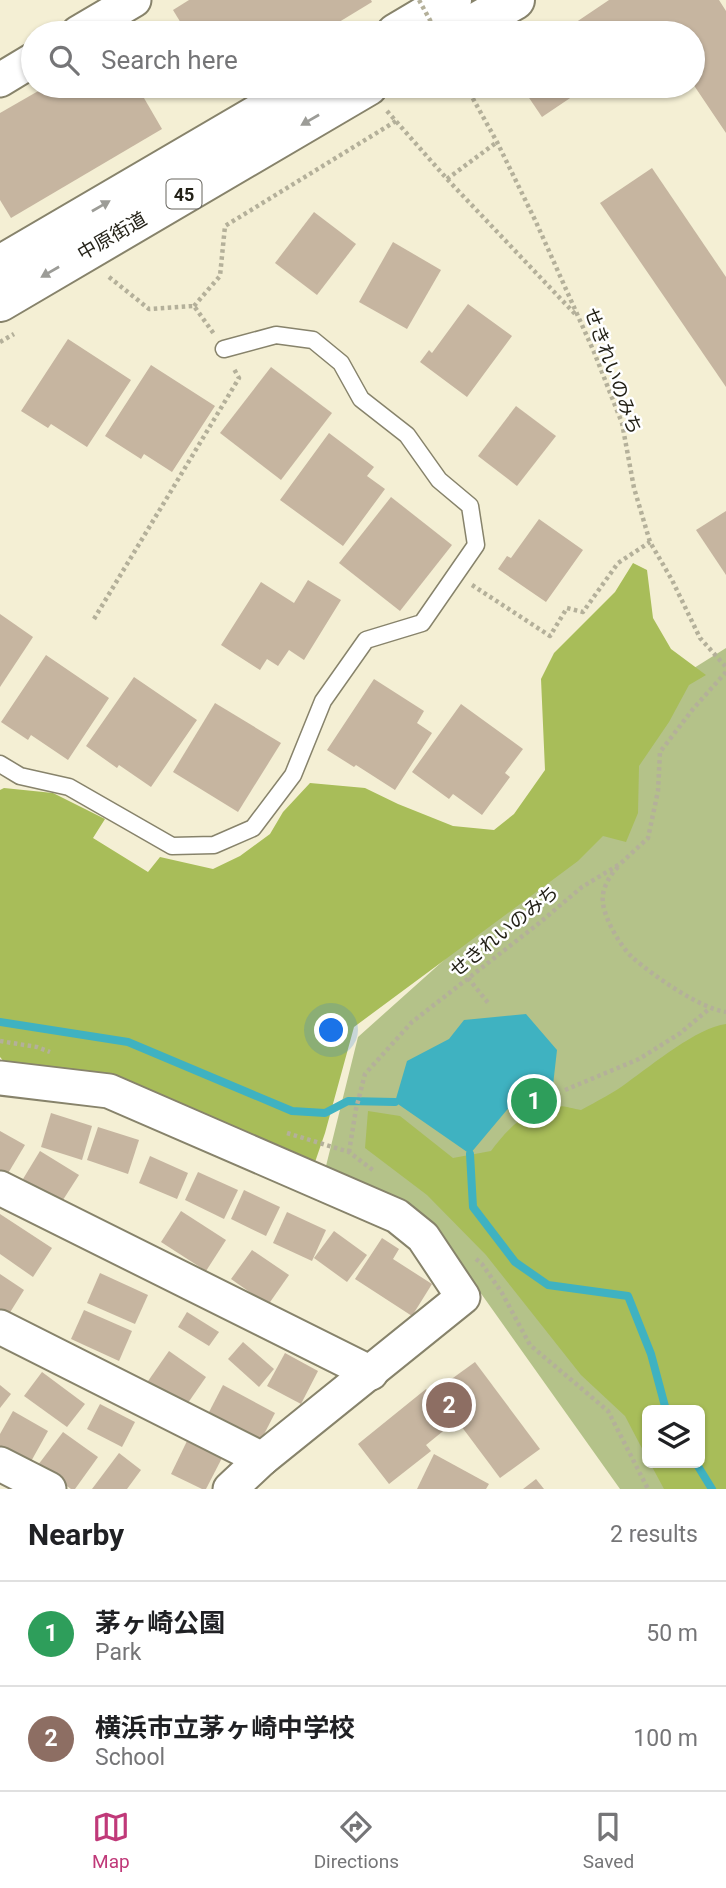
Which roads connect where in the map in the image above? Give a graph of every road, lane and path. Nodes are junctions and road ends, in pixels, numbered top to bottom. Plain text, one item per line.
1 (134, 0) edge
2 (419, 0) edge
3 (453, 0) edge
4 (515, 0) edge
5 (98, 21) edge
6 (417, 21) edge
7 (430, 21) edge
8 (479, 21) edge
9 (21, 67) edge
10 (0, 80) edge
11 (285, 98) edge
12 (348, 98) edge
13 (377, 98) edge
14 (473, 98) edge
15 (396, 121) junction
16 (497, 142) junction
17 (447, 179) junction
18 (0, 265) edge
19 (99, 283) dead end
20 (194, 306) junction
21 (11, 315) edge
22 (579, 318) junction
23 (0, 342) edge
24 (224, 348) junction
25 (650, 542) junction
26 (456, 575) junction
27 (94, 619) dead end
28 (726, 669) edge
29 (0, 764) edge
30 (620, 864) junction
31 (468, 978) junction
32 (489, 1004) dead end
33 (709, 1009) junction
34 (726, 1012) edge
35 (0, 1078) edge
36 (565, 1090) dead end
37 (381, 1176) dead end
38 (0, 1188) edge
39 (472, 1255) dead end
40 (0, 1327) edge
41 (370, 1373) junction
42 (262, 1460) junction
43 (0, 1464) edge
44 (49, 1489) edge
45 (230, 1489) edge
46 (648, 1489) edge

1 - 5 street
2 - 7 path, bridge
3 - 6 main road
4 - 8 main road
9 - 10 street
18 -> 11 main road, 中原街道 / 45
12 -> 21 main road, 中原街道 / 45
13 - 15 path
14 - 16 path, せきれいのみち
15 - 17 path
15 - 20 path
16 - 17 path
16 - 22 path, せきれいのみち
17 - 22 path
19 - 20 path
20 - 24 path
21 - 23 path
22 - 25 path, せきれいのみち
24 - 26 lane
24 - 27 path
25 - 26 path
25 - 28 path, せきれいのみち
26 - 29 lane
28 - 30 path, せきれいのみち
30 - 31 path, せきれいのみち
30 - 33 path
31 - 32 path
31 - 37 path, せきれいのみち
33 - 34 path
33 - 36 path
35 - 41 street
38 - 41 street
39 - 46 path
40 - 42 street
41 - 42 street
42 - 45 street
43 - 44 street

